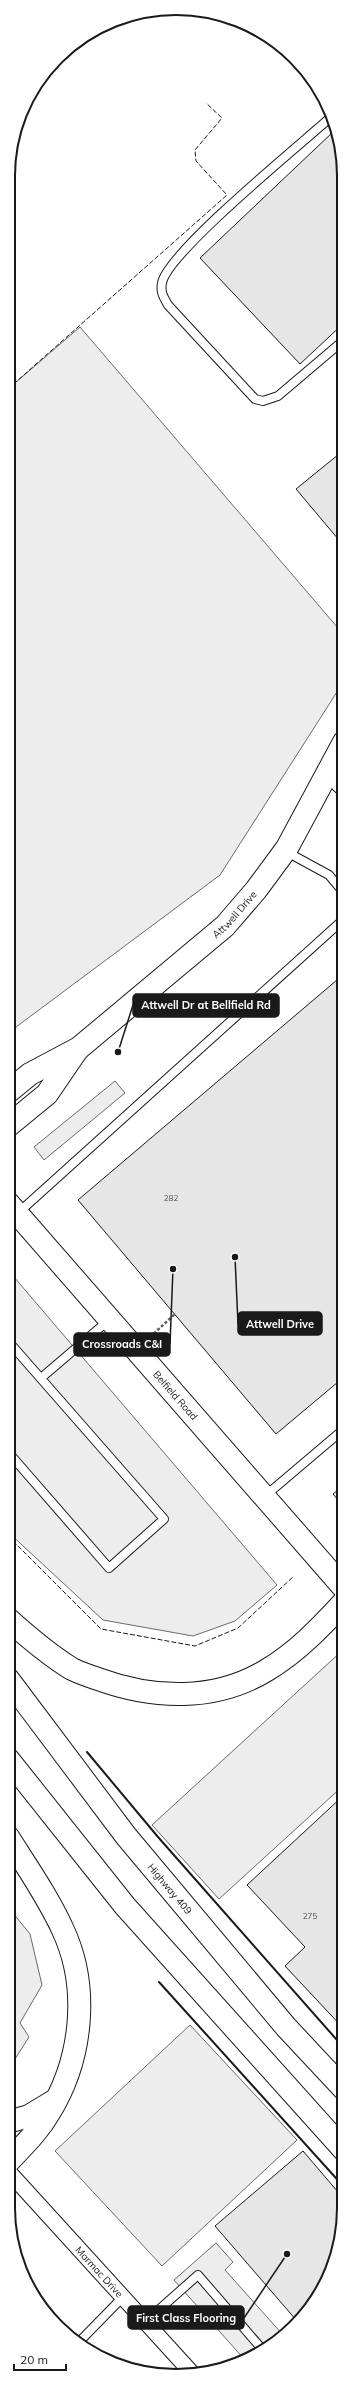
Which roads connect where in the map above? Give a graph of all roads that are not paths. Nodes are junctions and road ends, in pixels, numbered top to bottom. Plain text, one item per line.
1 (327, 121) edge
2 (337, 346) edge
3 (337, 755) edge
4 (325, 777) junction
5 (337, 788) edge
6 (285, 851) junction
7 (337, 885) edge
8 (337, 925) edge
9 (78, 1048) junction
10 (15, 1086) edge
11 (15, 1120) edge
12 (15, 1206) edge
13 (15, 1210) edge
14 (110, 1319) junction
15 (15, 1349) edge
16 (42, 1378) junction
17 (337, 1435) edge
18 (15, 1460) edge
19 (264, 1496) junction
20 (337, 1580) edge
21 (337, 1609) edge
22 (15, 1625) edge
23 (15, 1688) edge
24 (15, 1768) edge
25 (15, 1847) edge
26 (337, 2081) edge
27 (55, 2101) junction
28 (15, 2120) edge
29 (337, 2142) edge
30 (15, 2154) edge
31 (15, 2179) edge
32 (123, 2297) junction
33 (145, 2322) junction
34 (83, 2339) edge
35 (259, 2345) edge
36 (188, 2369) edge

1 - 2 lane
3 - 4 main road, Attwell Drive
4 - 5 lane
4 - 6 main road, Attwell Drive
6 - 7 lane
6 - 9 main road, Attwell Drive
8 - 12 lane
9 - 10 main road, Attwell Drive
9 - 11 main road, Attwell Drive
13 - 14 main road, Belfield Road
14 - 16 lane
14 - 19 main road, Belfield Road
15 - 16 lane
16 - 18 lane
17 - 19 lane
19 - 20 main road, Belfield Road
21 - 22 main road
23 - 26 main road, Highway 409
24 - 29 main road
25 - 27 main road
27 - 28 main road
27 - 30 main road
31 - 32 street, Marmac Drive
32 - 33 street, Marmac Drive
32 - 34 lane
33 - 35 lane
33 - 36 street, Marmac Drive

